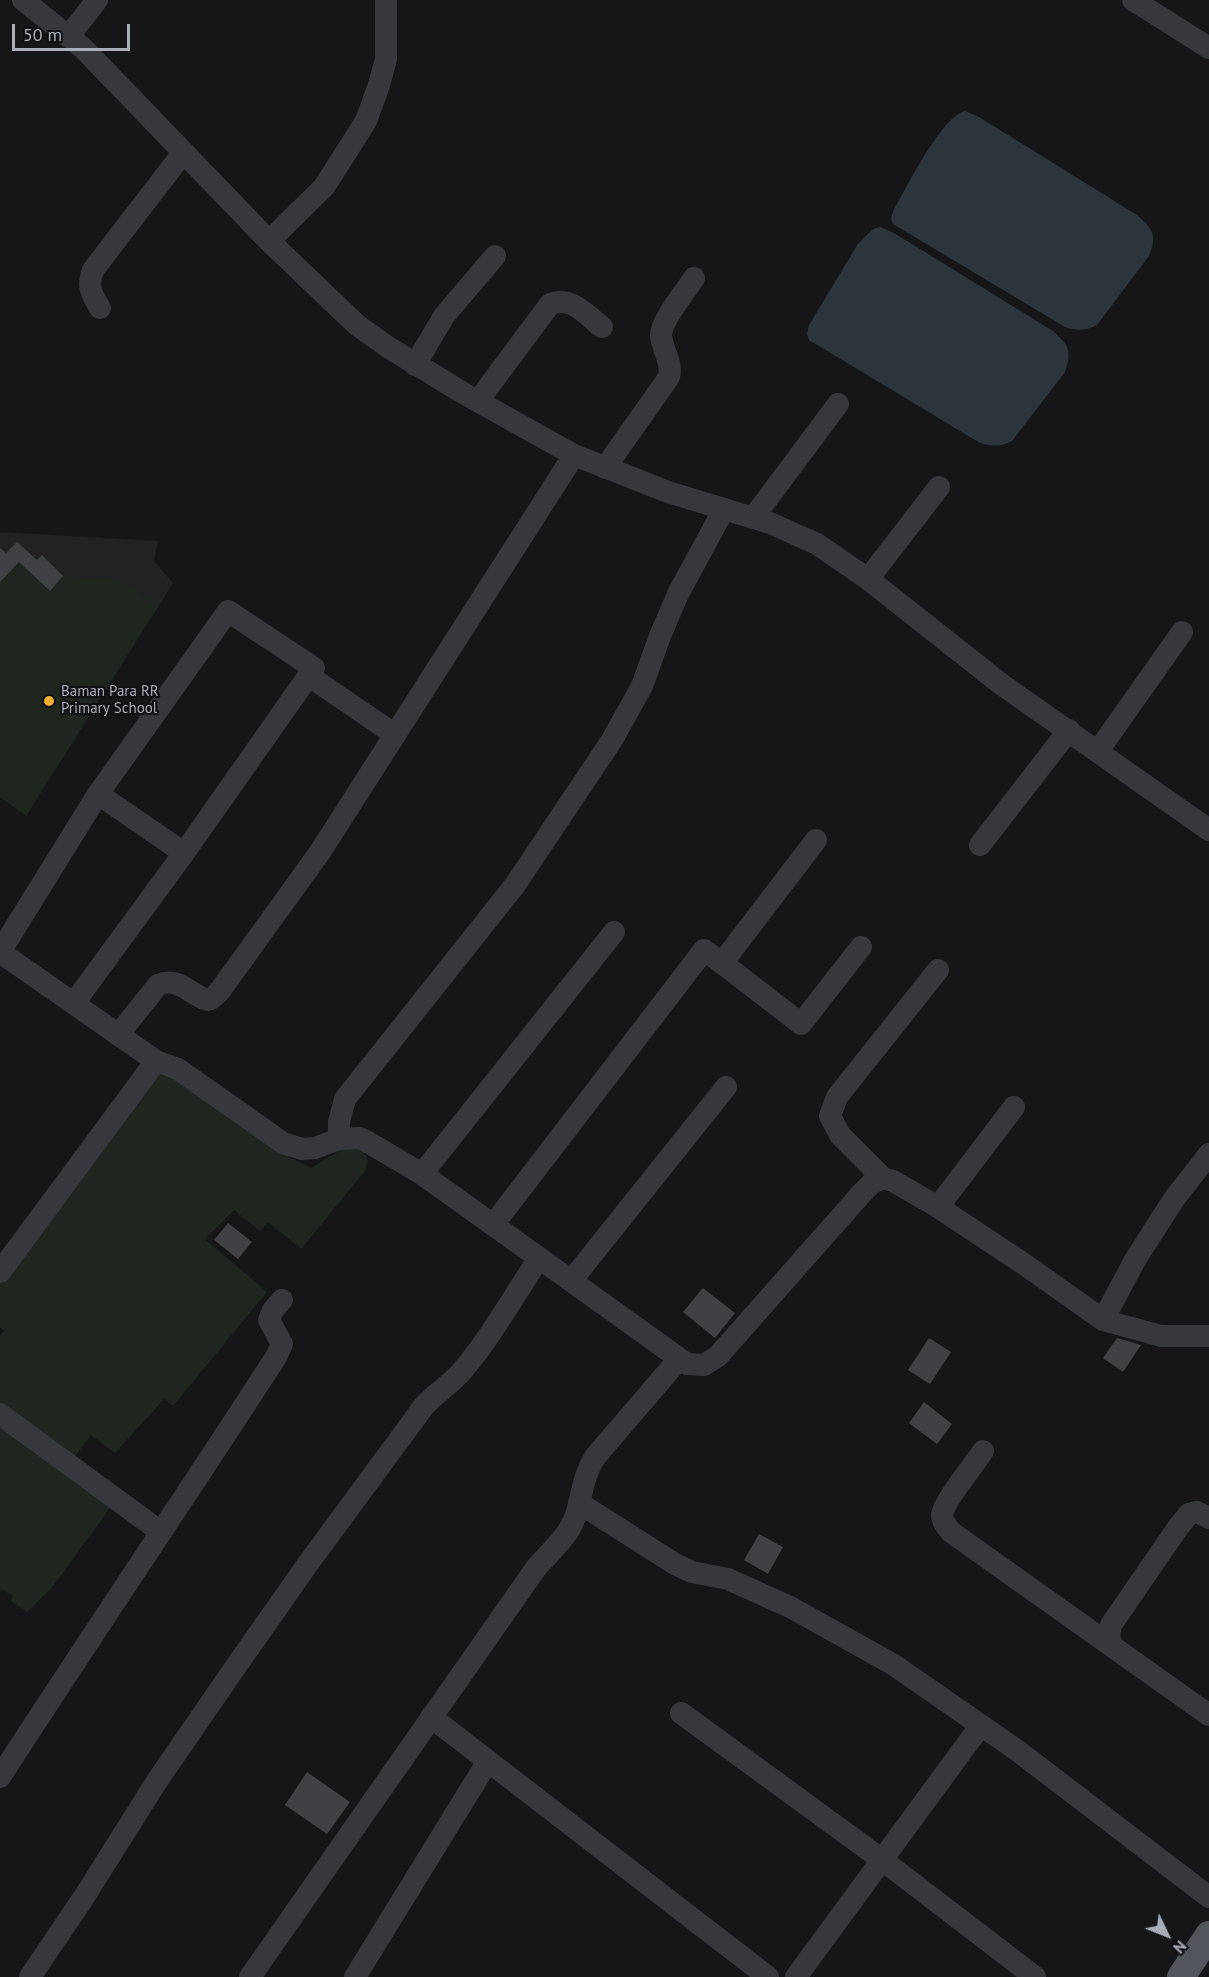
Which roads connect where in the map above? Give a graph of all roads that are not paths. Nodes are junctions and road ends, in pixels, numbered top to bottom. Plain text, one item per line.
1 (22, 0) edge
2 (97, 0) edge
3 (1133, 0) edge
4 (388, 1) edge
5 (69, 36) junction
6 (1206, 41) edge
7 (183, 153) junction
8 (269, 241) junction
9 (495, 256) dead end
10 (694, 278) dead end
11 (100, 308) dead end
12 (602, 327) dead end
13 (415, 365) junction
14 (478, 401) junction
15 (838, 404) dead end
16 (574, 455) junction
17 (605, 468) junction
18 (939, 487) dead end
19 (724, 509) junction
20 (753, 518) junction
21 (868, 579) junction
22 (1182, 632) dead end
23 (309, 676) junction
24 (1069, 730) junction
25 (394, 734) junction
26 (1098, 751) junction
27 (98, 794) junction
28 (1209, 830) edge
29 (816, 840) dead end
30 (980, 845) dead end
31 (184, 853) junction
32 (615, 932) dead end
33 (861, 947) dead end
34 (0, 952) edge
35 (722, 963) junction
36 (938, 970) dead end
37 (74, 1004) junction
38 (118, 1035) junction
39 (156, 1061) junction
40 (726, 1087) dead end
41 (1014, 1107) dead end
42 (339, 1139) junction
43 (1209, 1154) edge
44 (422, 1174) junction
45 (883, 1178) junction
46 (938, 1207) junction
47 (493, 1225) junction
48 (539, 1258) junction
49 (0, 1272) edge
50 (571, 1281) junction
51 (282, 1300) dead end
52 (1103, 1320) junction
53 (1209, 1336) edge
54 (679, 1359) junction
55 (0, 1414) edge
56 (983, 1451) dead end
57 (579, 1503) junction
58 (1209, 1518) edge
59 (160, 1532) junction
60 (1113, 1647) junction
61 (681, 1713) dead end
62 (1209, 1715) edge
63 (431, 1717) junction
64 (981, 1725) junction
65 (488, 1761) junction
66 (0, 1777) edge
67 (881, 1859) junction
68 (1209, 1897) edge
69 (1209, 1935) edge
70 (30, 1977) edge
71 (250, 1977) edge
72 (355, 1977) edge
73 (768, 1977) edge
74 (796, 1977) edge
75 (1035, 1977) edge
76 (1180, 1977) edge

1 - 5 street
2 - 5 street
3 - 6 street
4 - 8 street
5 - 7 street
7 - 8 street
7 - 11 street
8 - 13 street
9 - 13 street
10 - 17 street
12 - 14 street
13 - 14 street
14 - 16 street
15 - 20 street
16 - 17 street
16 - 25 street
17 - 19 street
18 - 21 street
19 - 20 street
19 - 42 street
20 - 21 street
21 - 24 street
22 - 26 street
23 - 25 street
23 - 27 street
23 - 31 street
24 - 26 street
24 - 30 street
25 - 38 street
26 - 28 street
27 - 31 street
27 - 34 street
29 - 35 street
31 - 37 street
32 - 44 street
33 - 35 street
34 - 37 street
35 - 47 street
36 - 45 street
37 - 38 street
38 - 39 street
39 - 42 street
39 - 49 street
40 - 50 street
41 - 46 street
42 - 44 street
43 - 52 street
44 - 47 street
45 - 46 street
45 - 54 street
46 - 52 street
47 - 48 street
48 - 50 street
48 - 70 street
50 - 54 street
51 - 59 street
52 - 53 street
54 - 57 street
55 - 59 street
56 - 60 street
57 - 63 street
57 - 64 street
58 - 60 street
59 - 66 street
60 - 62 street
61 - 67 street
63 - 65 street
63 - 71 street
64 - 67 street
64 - 68 street
65 - 72 street
65 - 73 street
67 - 74 street
67 - 75 street
69 - 76 main road

